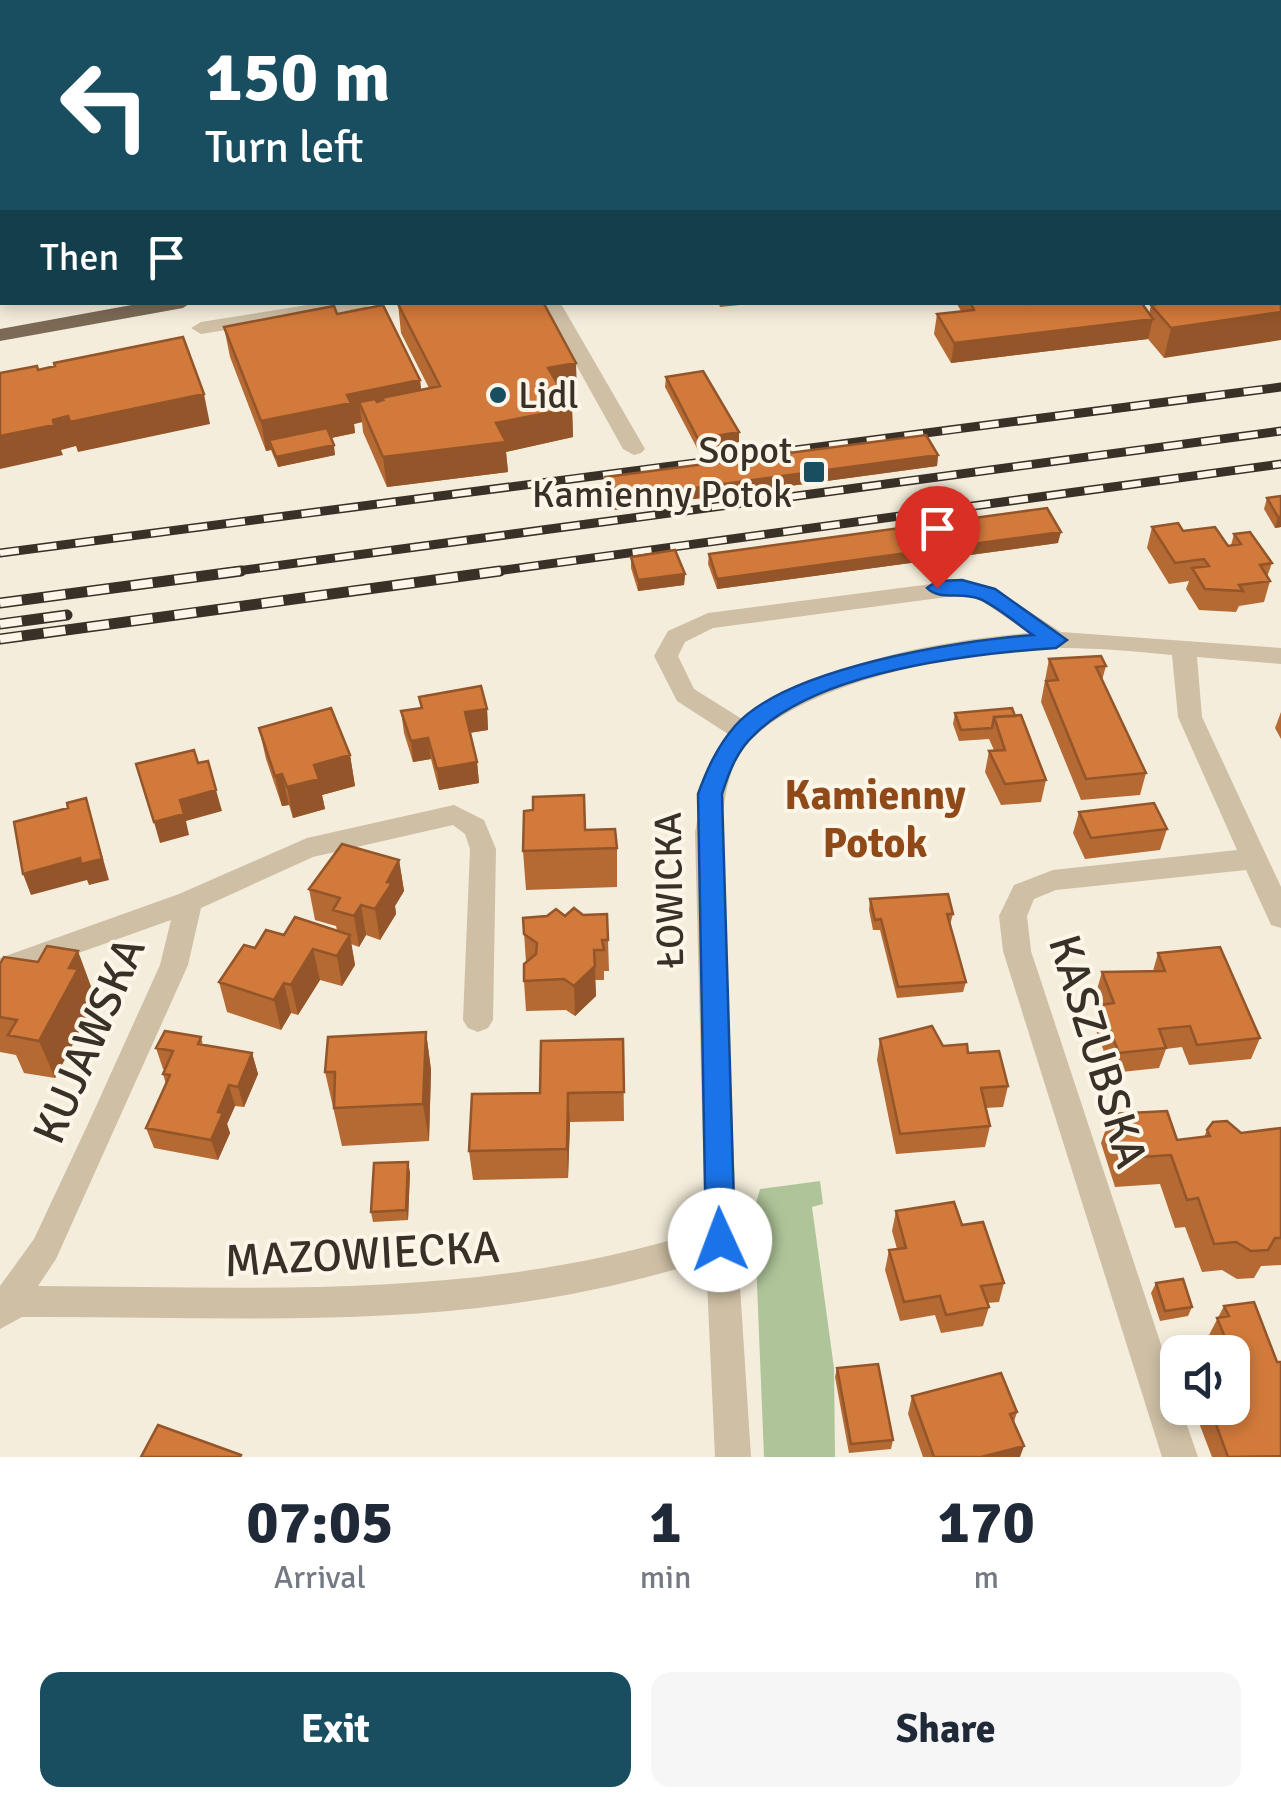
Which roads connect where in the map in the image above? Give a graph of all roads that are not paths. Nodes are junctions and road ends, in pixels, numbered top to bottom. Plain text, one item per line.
1 (166, 305) edge
2 (346, 305) edge
3 (552, 305) edge
4 (201, 328) dead end
5 (0, 335) edge
6 (634, 449) dead end
7 (1056, 640) junction
8 (1184, 650) junction
9 (1281, 656) edge
10 (744, 730) junction
11 (1252, 859) junction
12 (189, 902) junction
13 (1281, 918) edge
14 (0, 970) edge
15 (478, 1020) dead end
16 (720, 1240) junction
17 (3, 1305) edge
18 (733, 1457) edge
19 (1180, 1457) edge

1 - 5 main road
2 - 4 street
3 - 6 street
7 - 8 street, ŁOWICKA
7 - 10 street, ŁOWICKA
7 - 10 street
8 - 9 street, ŁOWICKA
8 - 11 street
10 - 16 street, ŁOWICKA
11 - 13 street
11 - 19 street, KASZUBSKA
12 - 14 street, KUJAWSKA
12 - 15 street, KUJAWSKA
12 - 17 street, KUJAWSKA
16 - 17 street, MAZOWIECKA
16 - 18 street, ŁOWICKA

